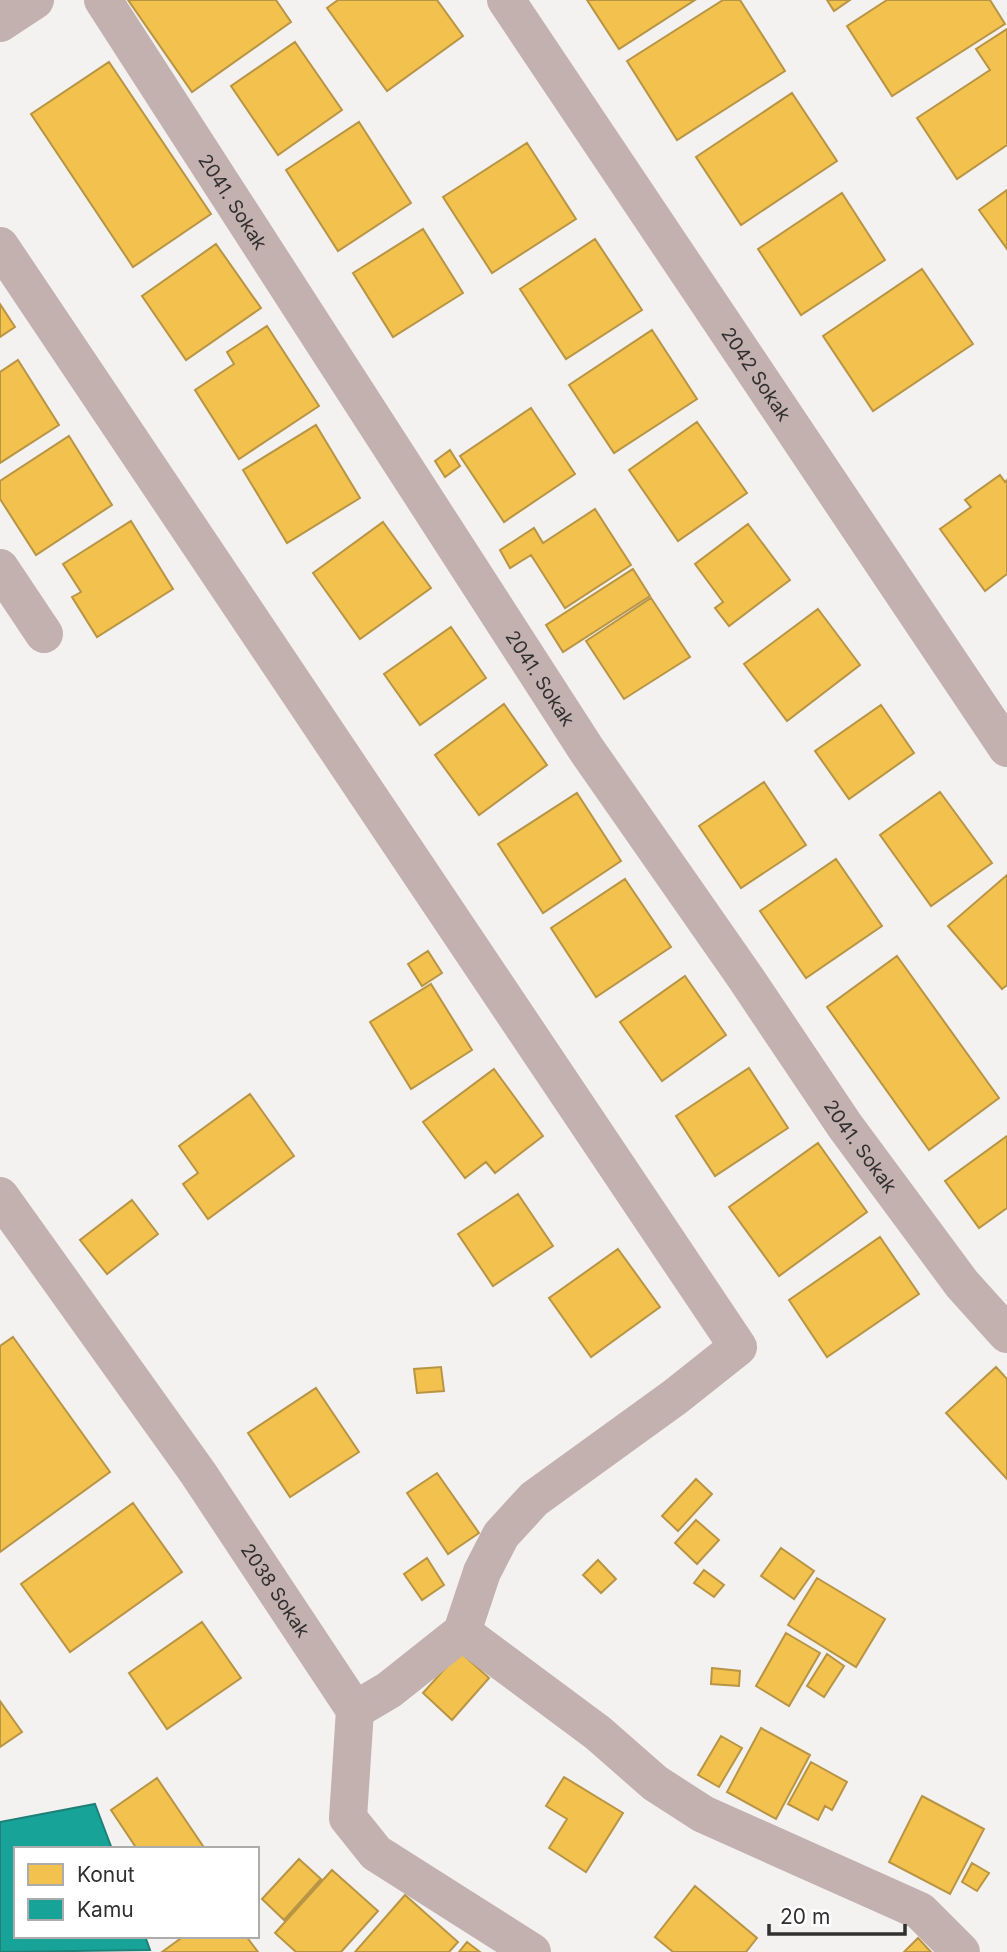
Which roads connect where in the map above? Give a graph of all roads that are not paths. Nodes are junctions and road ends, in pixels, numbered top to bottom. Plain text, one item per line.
1 (35, 0) edge
2 (103, 0) edge
3 (506, 0) edge
4 (0, 23) edge
5 (0, 246) edge
6 (0, 568) edge
7 (44, 634) dead end
8 (1007, 748) edge
9 (0, 1196) edge
10 (1007, 1334) edge
11 (462, 1632) junction
12 (355, 1710) junction
13 (532, 1952) edge
14 (961, 1952) edge

1 - 4 street
2 - 10 street, 2041. Sokak
3 - 8 street, 2042 Sokak
5 - 11 street
6 - 7 street
9 - 12 street, 2038 Sokak
11 - 12 street
11 - 14 street
12 - 13 street

